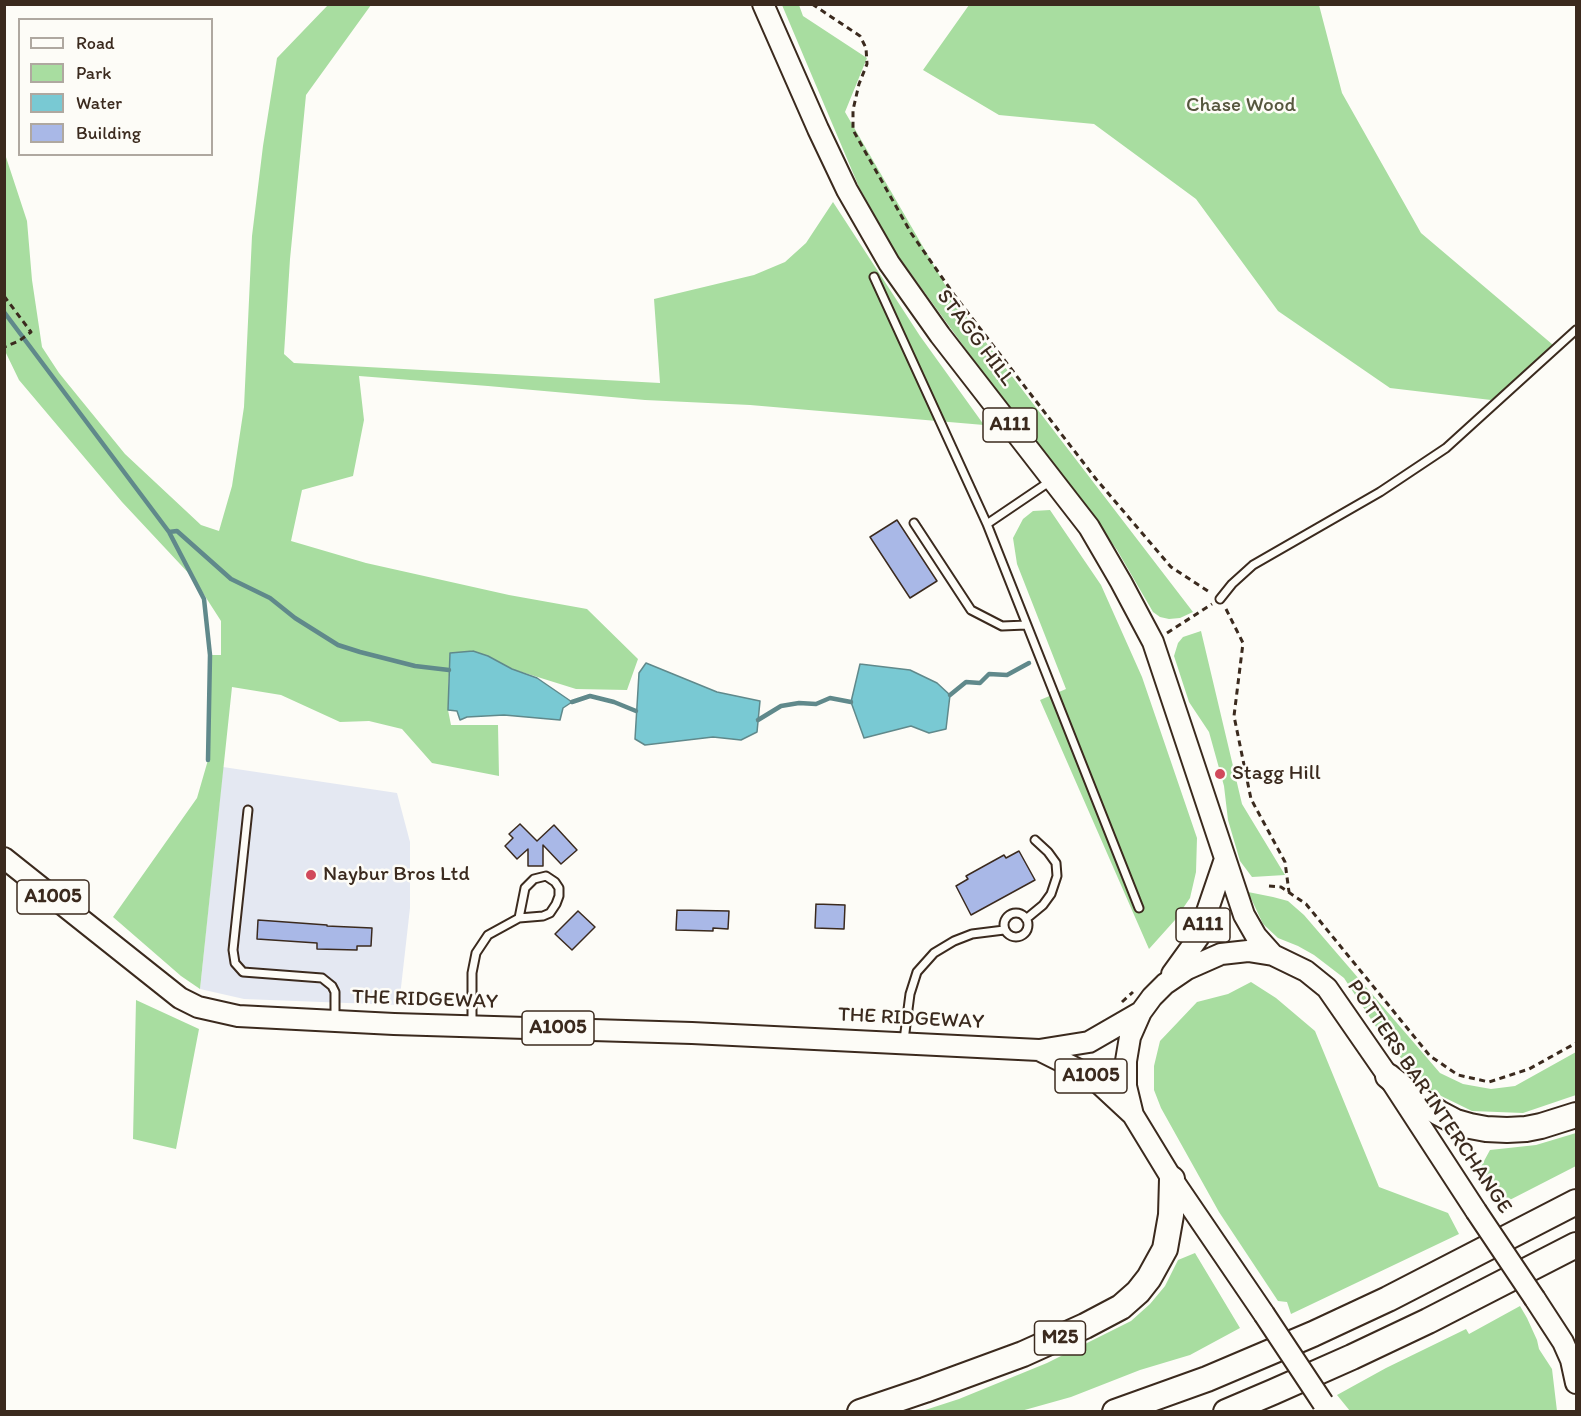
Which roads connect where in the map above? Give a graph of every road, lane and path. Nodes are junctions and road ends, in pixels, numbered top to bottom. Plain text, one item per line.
1 (763, 4) edge
2 (812, 4) edge
3 (874, 277) dead end
4 (4, 296) edge
5 (1576, 330) edge
6 (4, 347) edge
7 (1053, 479) junction
8 (914, 523) dead end
9 (987, 524) junction
10 (1220, 599) junction
11 (1026, 625) junction
12 (1153, 642) junction
13 (248, 810) dead end
14 (1035, 840) dead end
15 (4, 858) edge
16 (1224, 859) junction
17 (1269, 886) dead end
18 (1289, 892) junction
19 (1139, 908) dead end
20 (519, 918) junction
21 (1026, 919) junction
22 (1004, 930) junction
23 (1273, 955) junction
24 (1165, 984) junction
25 (1135, 989) dead end
26 (1120, 1004) dead end
27 (1141, 1012) junction
28 (335, 1021) junction
29 (472, 1025) junction
30 (903, 1043) junction
31 (1576, 1043) edge
32 (1039, 1050) junction
33 (1388, 1076) junction
34 (1133, 1115) junction
35 (1576, 1115) edge
36 (1172, 1179) junction
37 (1576, 1202) edge
38 (1576, 1245) edge
39 (1576, 1383) edge
40 (1326, 1407) edge
41 (860, 1412) edge
42 (1115, 1412) edge
43 (1226, 1412) edge

1 - 7 main road, STAGG HILL / A111
2 - 10 path
3 - 9 lane
4 - 6 path
5 - 10 lane
7 - 9 lane
7 - 12 main road, STAGG HILL / A111
8 - 11 lane
9 - 11 lane
10 - 12 path
10 - 18 path
11 - 19 lane
12 - 16 main road, STAGG HILL / A111
13 - 28 lane
14 - 21 lane
15 - 28 main road, THE RIDGEWAY / A1005
16 - 23 main road, STAGG HILL / A111
16 - 24 main road, A111
17 - 18 path
18 - 31 path
20 - 20 lane
20 - 29 lane
21 - 22 lane
21 - 22 lane
22 - 30 lane
23 - 24 main road, POTTERS BAR INTERCHANGE
23 - 33 main road, POTTERS BAR INTERCHANGE
24 - 27 main road, POTTERS BAR INTERCHANGE
25 - 26 path
27 - 32 main road, THE RIDGEWAY / A1005
27 - 34 main road, POTTERS BAR INTERCHANGE
28 - 29 main road, THE RIDGEWAY / A1005
29 - 30 main road, THE RIDGEWAY / A1005
30 - 32 main road, THE RIDGEWAY / A1005
32 - 34 main road, THE RIDGEWAY / A1005
33 - 35 highway
33 - 39 main road, POTTERS BAR INTERCHANGE, bridge
34 - 36 main road, POTTERS BAR INTERCHANGE
36 - 40 main road, POTTERS BAR INTERCHANGE, bridge
36 - 41 highway, M25
37 - 42 highway
38 - 43 highway

